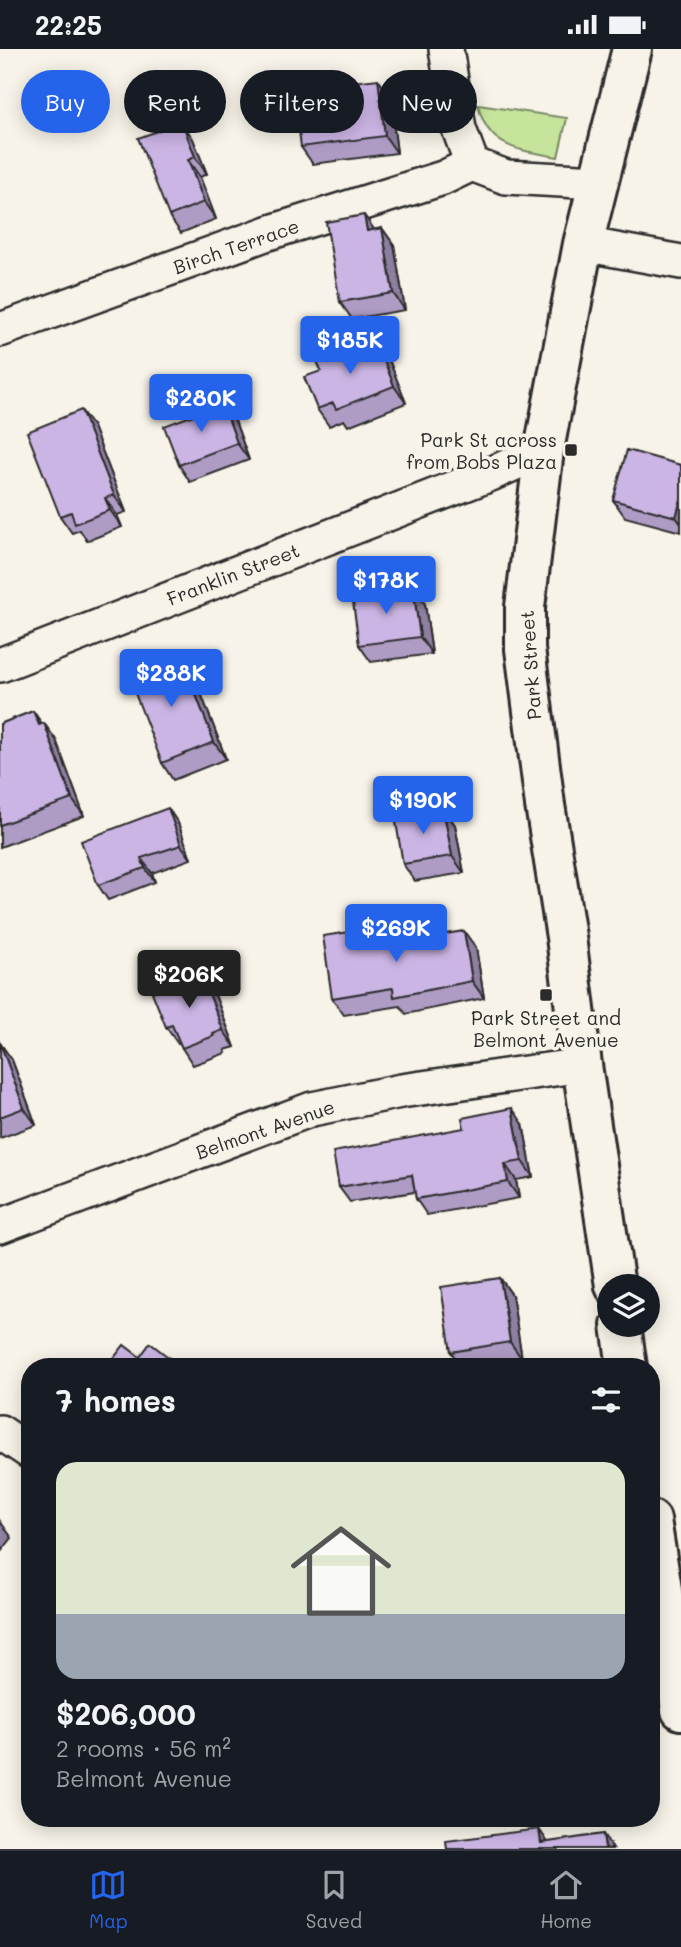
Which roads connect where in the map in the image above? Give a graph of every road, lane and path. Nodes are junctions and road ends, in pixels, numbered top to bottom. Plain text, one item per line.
1 (446, 49) edge
2 (632, 49) edge
3 (472, 164) junction
4 (598, 182) junction
5 (583, 244) junction
6 (681, 262) edge
7 (0, 330) edge
8 (544, 450) junction
9 (0, 665) edge
10 (582, 1065) junction
11 (0, 1226) edge
12 (613, 1274) edge
13 (623, 1337) edge
14 (626, 1358) edge
15 (0, 1431) edge
16 (21, 1446) edge
17 (660, 1638) edge
18 (662, 1664) edge
19 (681, 1710) edge

1 - 3 street
2 - 4 main road, Park Street
3 - 4 street
3 - 7 street, Birch Terrace
4 - 5 main road, Park Street
5 - 6 street
5 - 8 main road, Park Street
8 - 9 street, Franklin Street
8 - 10 main road, Park Street
10 - 11 street, Belmont Avenue
10 - 12 main road, Park Street
13 - 14 main road
15 - 16 street
17 - 18 main road
18 - 19 main road

